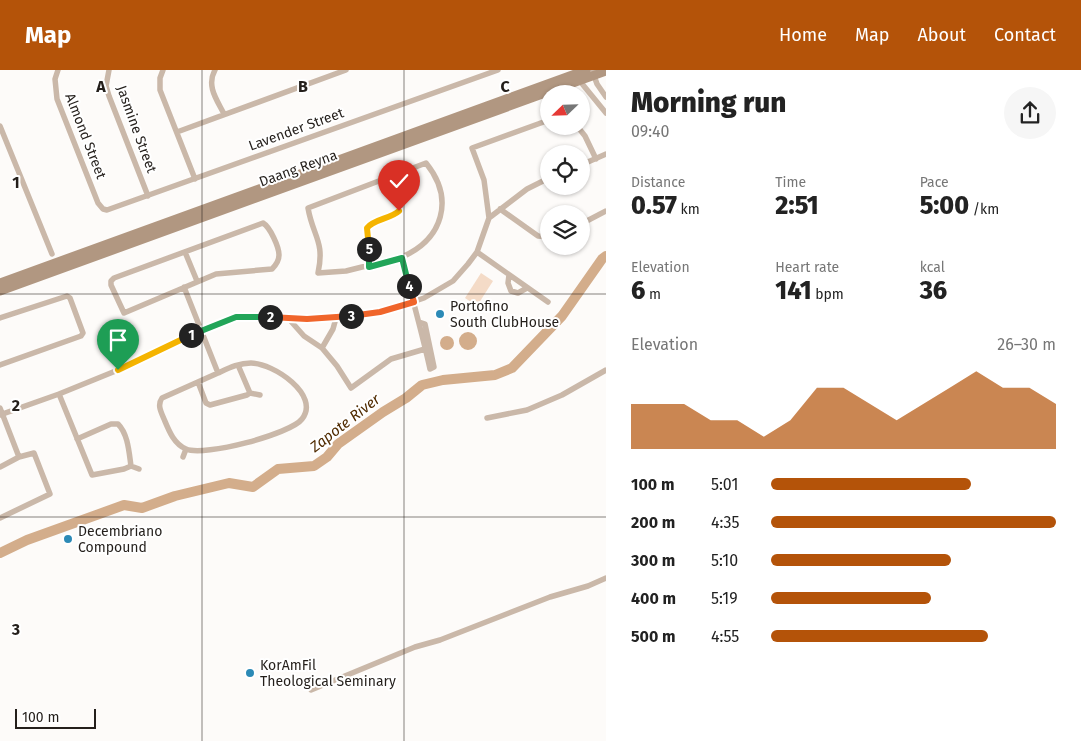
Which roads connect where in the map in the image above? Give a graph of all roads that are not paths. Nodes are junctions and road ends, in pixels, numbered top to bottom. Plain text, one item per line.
1 (58, 70) edge
2 (109, 70) edge
3 (163, 70) edge
4 (215, 70) edge
5 (346, 70) edge
6 (498, 70) edge
7 (606, 71) edge
8 (478, 73) edge
9 (592, 75) edge
10 (577, 77) junction
11 (583, 85) edge
12 (590, 94) edge
13 (606, 98) edge
14 (598, 104) junction
15 (606, 113) edge
16 (224, 114) junction
17 (540, 123) edge
18 (0, 126) edge
19 (177, 132) junction
20 (584, 135) edge
21 (606, 154) edge
22 (596, 159) junction
23 (590, 161) edge
24 (391, 178) junction
25 (195, 179) junction
26 (540, 182) edge
27 (148, 196) junction
28 (103, 209) joint
29 (500, 209) junction
30 (606, 211) edge
31 (489, 218) junction
32 (590, 219) edge
33 (540, 236) edge
34 (185, 252) junction
35 (477, 252) junction
36 (52, 254) dead end
37 (402, 258) junction
38 (60, 266) junction
39 (369, 267) junction
40 (509, 275) junction
41 (197, 281) junction
42 (0, 283) edge
43 (184, 287) junction
44 (527, 288) junction
45 (0, 291) edge
46 (414, 302) junction
47 (548, 302) dead end
48 (0, 318) edge
49 (288, 318) junction
50 (336, 318) junction
51 (419, 322) junction
52 (201, 330) junction
53 (322, 348) junction
54 (425, 349) junction
55 (0, 365) edge
56 (238, 365) junction
57 (606, 370) edge
58 (218, 373) junction
59 (198, 382) junction
60 (250, 393) junction
61 (59, 394) junction
62 (260, 395) dead end
63 (1, 413) edge
64 (487, 418) dead end
65 (77, 439) junction
66 (186, 449) junction
67 (19, 457) junction
68 (183, 457) dead end
69 (131, 466) junction
70 (0, 467) edge
71 (139, 469) dead end
72 (0, 518) edge
73 (606, 578) edge
74 (311, 690) dead end

1 - 28 street, Almond Street
2 - 27 street, Jasmine Street
3 - 19 street
4 - 16 street
5 - 16 street
6 - 8 street, Lavender Street
7 - 9 main road, Daang Reyna
8 - 25 street, Lavender Street
9 - 10 main road, Daang Reyna
9 - 13 street
10 - 11 street
10 - 38 main road, Daang Reyna
12 - 14 street
13 - 14 street
14 - 15 street
16 - 19 street
17 - 31 street
18 - 36 street
19 - 25 street
20 - 22 street
21 - 22 street
22 - 23 street
24 - 37 street
24 - 39 street
24 - 39 street
25 - 27 street, Lavender Street
26 - 29 street
27 - 28 street, Lavender Street
29 - 31 street
29 - 33 street
30 - 32 street
31 - 35 street
34 - 41 street
34 - 41 street
34 - 43 street
35 - 40 street
35 - 46 street
37 - 39 street
37 - 46 street
38 - 42 main road, Daang Reyna
38 - 45 main road, Daang Reyna
40 - 44 street
40 - 44 street
41 - 43 street
43 - 52 street
44 - 47 street
46 - 50 street
46 - 51 street
48 - 55 street
49 - 50 street
49 - 52 street
49 - 53 street
50 - 53 street
51 - 54 street
51 - 54 street
52 - 58 street
52 - 61 street
53 - 54 street
56 - 58 street
56 - 60 street
56 - 66 street
57 - 64 street
58 - 59 street
59 - 60 street
59 - 66 street
60 - 62 street
61 - 63 street
61 - 65 street
63 - 67 street
65 - 69 street
65 - 69 street
66 - 68 street
67 - 70 street
67 - 72 street
69 - 71 street
73 - 74 street

